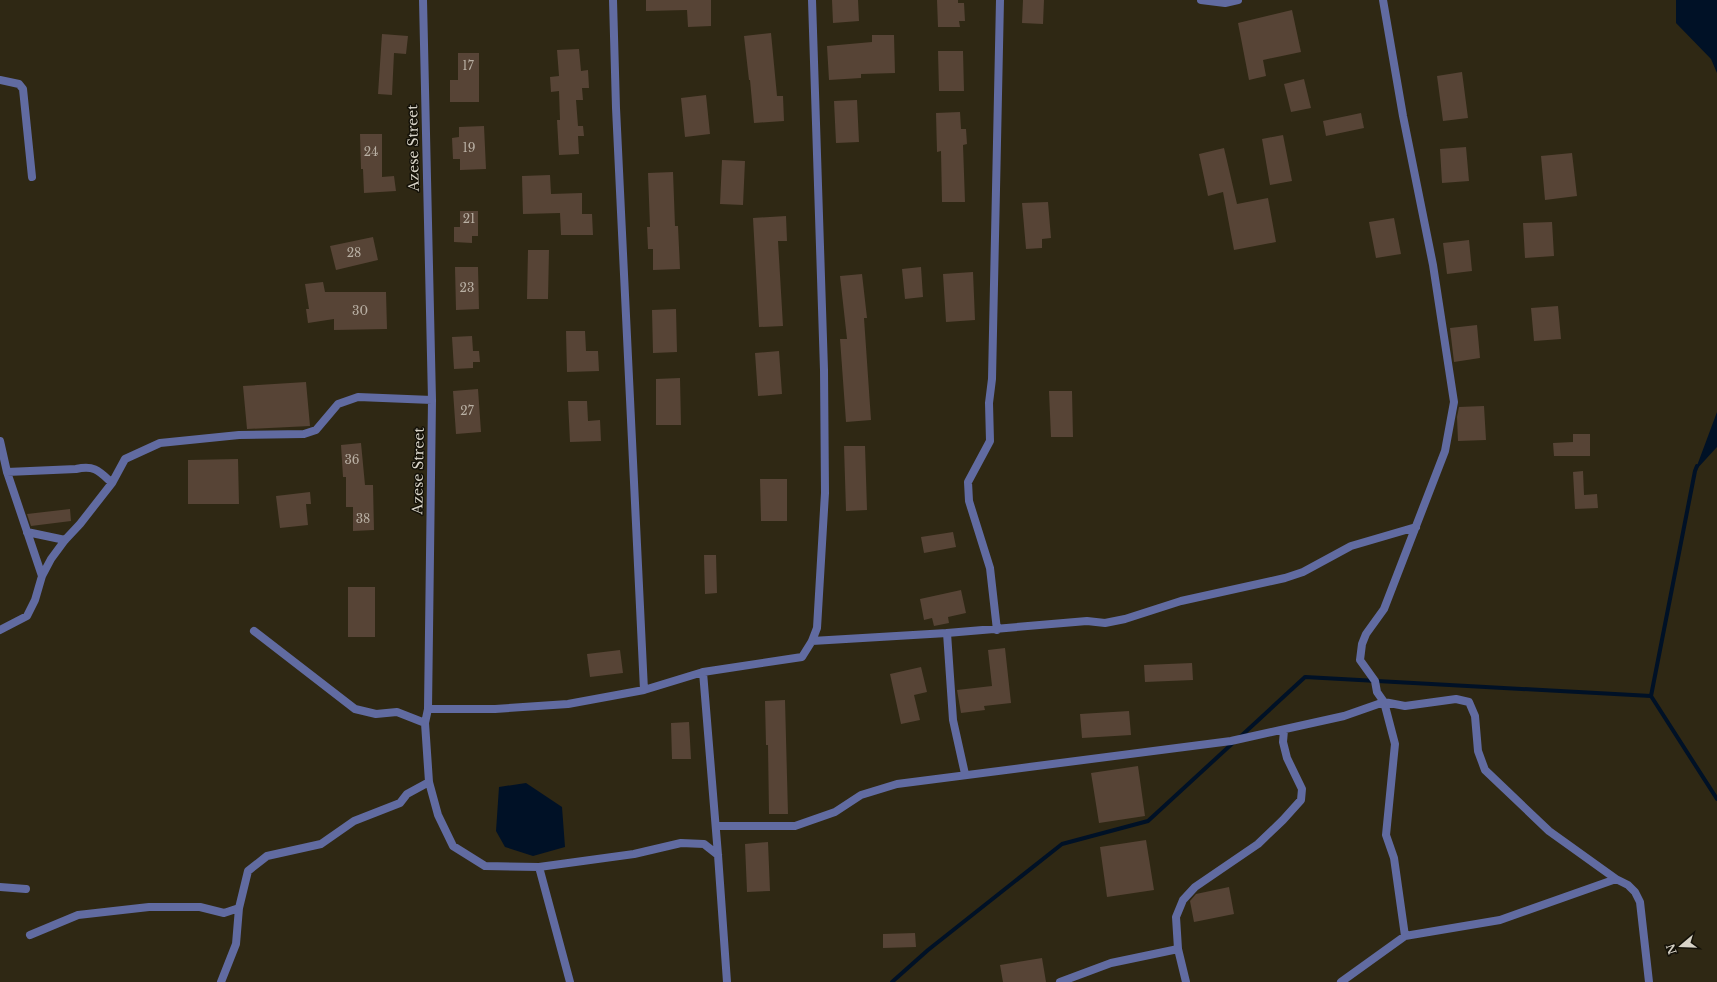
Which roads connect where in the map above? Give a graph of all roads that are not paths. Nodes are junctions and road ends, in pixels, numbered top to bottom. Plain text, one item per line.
1 (423, 0) edge
2 (613, 0) edge
3 (812, 0) edge
4 (1000, 0) edge
5 (1201, 0) edge
6 (1238, 0) edge
7 (1383, 0) edge
8 (0, 80) edge
9 (32, 177) dead end
10 (432, 400) junction
11 (0, 441) edge
12 (6, 472) junction
13 (112, 483) junction
14 (1416, 527) junction
15 (27, 532) junction
16 (65, 540) junction
17 (42, 576) junction
18 (0, 630) edge
19 (997, 630) junction
20 (254, 631) dead end
21 (947, 633) junction
22 (812, 641) junction
23 (703, 672) junction
24 (644, 690) junction
25 (1384, 702) junction
26 (428, 709) junction
27 (425, 723) junction
28 (1284, 730) junction
29 (964, 774) junction
30 (429, 782) junction
31 (716, 826) junction
32 (718, 855) junction
33 (539, 867) junction
34 (1616, 879) junction
35 (0, 887) edge
36 (26, 889) dead end
37 (239, 908) junction
38 (30, 935) dead end
39 (1405, 936) junction
40 (1178, 949) junction
41 (221, 982) edge
42 (570, 982) edge
43 (727, 982) edge
44 (1060, 982) edge
45 (1186, 982) edge
46 (1341, 982) edge
47 (1649, 982) edge

1 - 10 street, Azese Street
2 - 24 street
3 - 22 street
4 - 19 street
5 - 6 street
7 - 14 street
8 - 9 street
10 - 13 street
10 - 26 street, Azese Street
11 - 12 street
12 - 13 street
12 - 15 street
13 - 16 street
14 - 19 street
14 - 25 street
15 - 16 street
15 - 17 street
16 - 17 street
17 - 18 street
19 - 21 street
20 - 27 street
21 - 22 street
21 - 29 street
22 - 23 street
23 - 24 street
23 - 31 street
24 - 26 street
25 - 28 street
25 - 34 street
25 - 39 street
26 - 27 street, Azese Street
27 - 30 street, Azese Street
28 - 29 street
28 - 40 street
29 - 31 street
30 - 33 street, Azese Street
30 - 37 street
31 - 32 street
32 - 33 street, Azese Street
32 - 43 street
33 - 42 street
34 - 39 street
34 - 47 street
35 - 36 street
37 - 38 street
37 - 41 street
39 - 46 street
40 - 44 street
40 - 45 street

